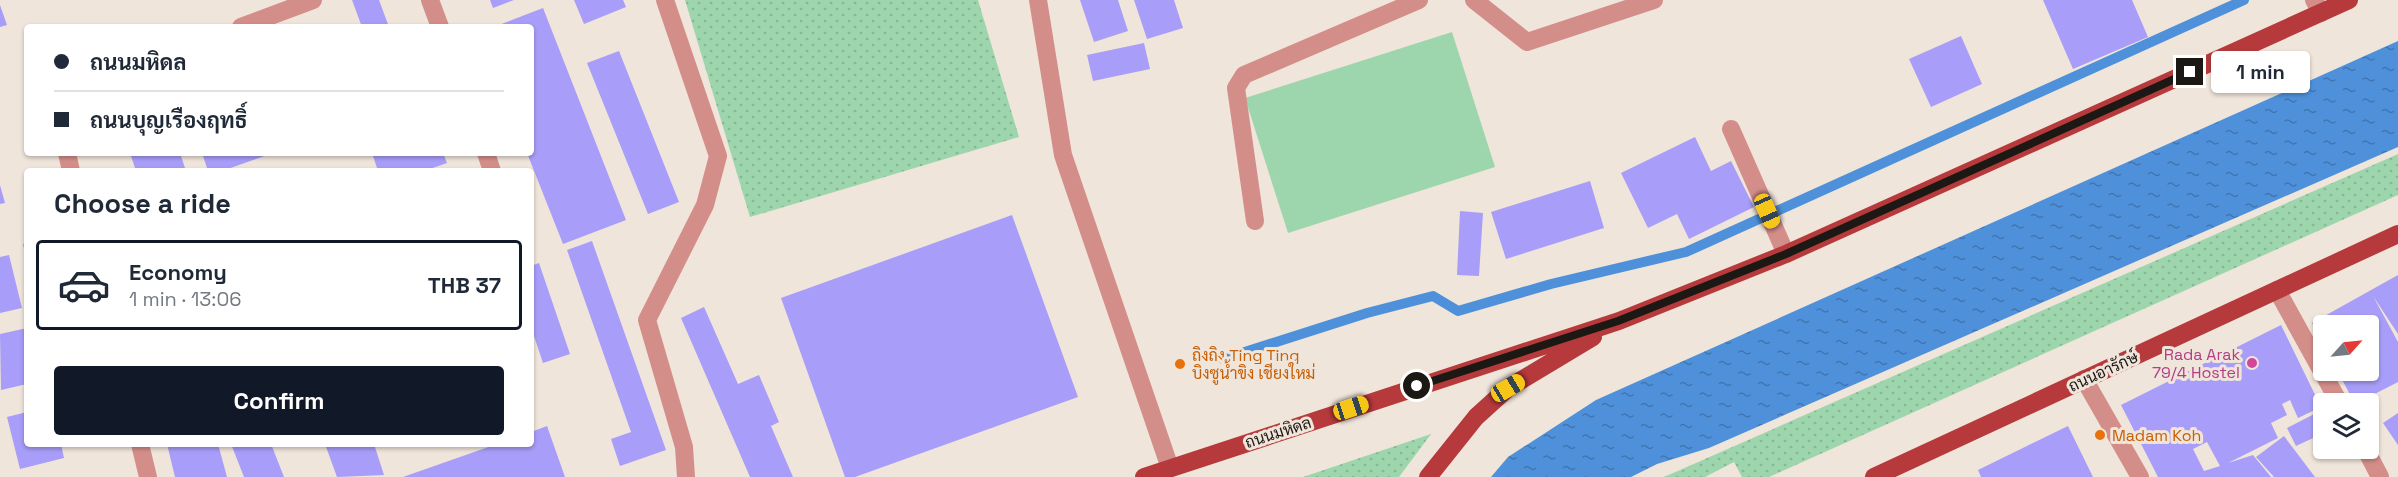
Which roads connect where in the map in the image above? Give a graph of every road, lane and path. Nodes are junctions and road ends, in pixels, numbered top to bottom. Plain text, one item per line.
1 (313, 0) edge
2 (430, 0) edge
3 (665, 0) edge
4 (1038, 0) edge
5 (1419, 0) edge
6 (1474, 0) edge
7 (1654, 0) edge
8 (2349, 0) edge
9 (2318, 6) edge
10 (249, 24) edge
11 (439, 24) edge
12 (1731, 129) dead end
13 (1256, 221) dead end
14 (2398, 234) edge
15 (1786, 254) junction
16 (2277, 290) junction
17 (1618, 321) junction
18 (2084, 379) junction
19 (2334, 393) edge
20 (141, 447) edge
21 (2371, 459) edge
22 (1170, 468) junction
23 (148, 477) edge
24 (686, 477) edge
25 (1144, 477) edge
26 (1428, 477) edge
27 (1874, 477) edge
28 (2140, 477) edge
29 (2380, 477) edge

1 - 10 street
2 - 11 street
3 - 24 street
4 - 22 street
5 - 13 street
6 - 7 street
8 - 9 main road
9 - 15 main road
12 - 15 street
14 - 16 main road, ถนนอารักษ์
15 - 17 main road
16 - 18 main road, ถนนอารักษ์
16 - 19 street
17 - 22 main road, ถนนมหิดล
17 - 26 main road
18 - 27 main road, ถนนอารักษ์
18 - 28 street
20 - 23 street
21 - 29 street
22 - 25 main road, ถนนมหิดล

